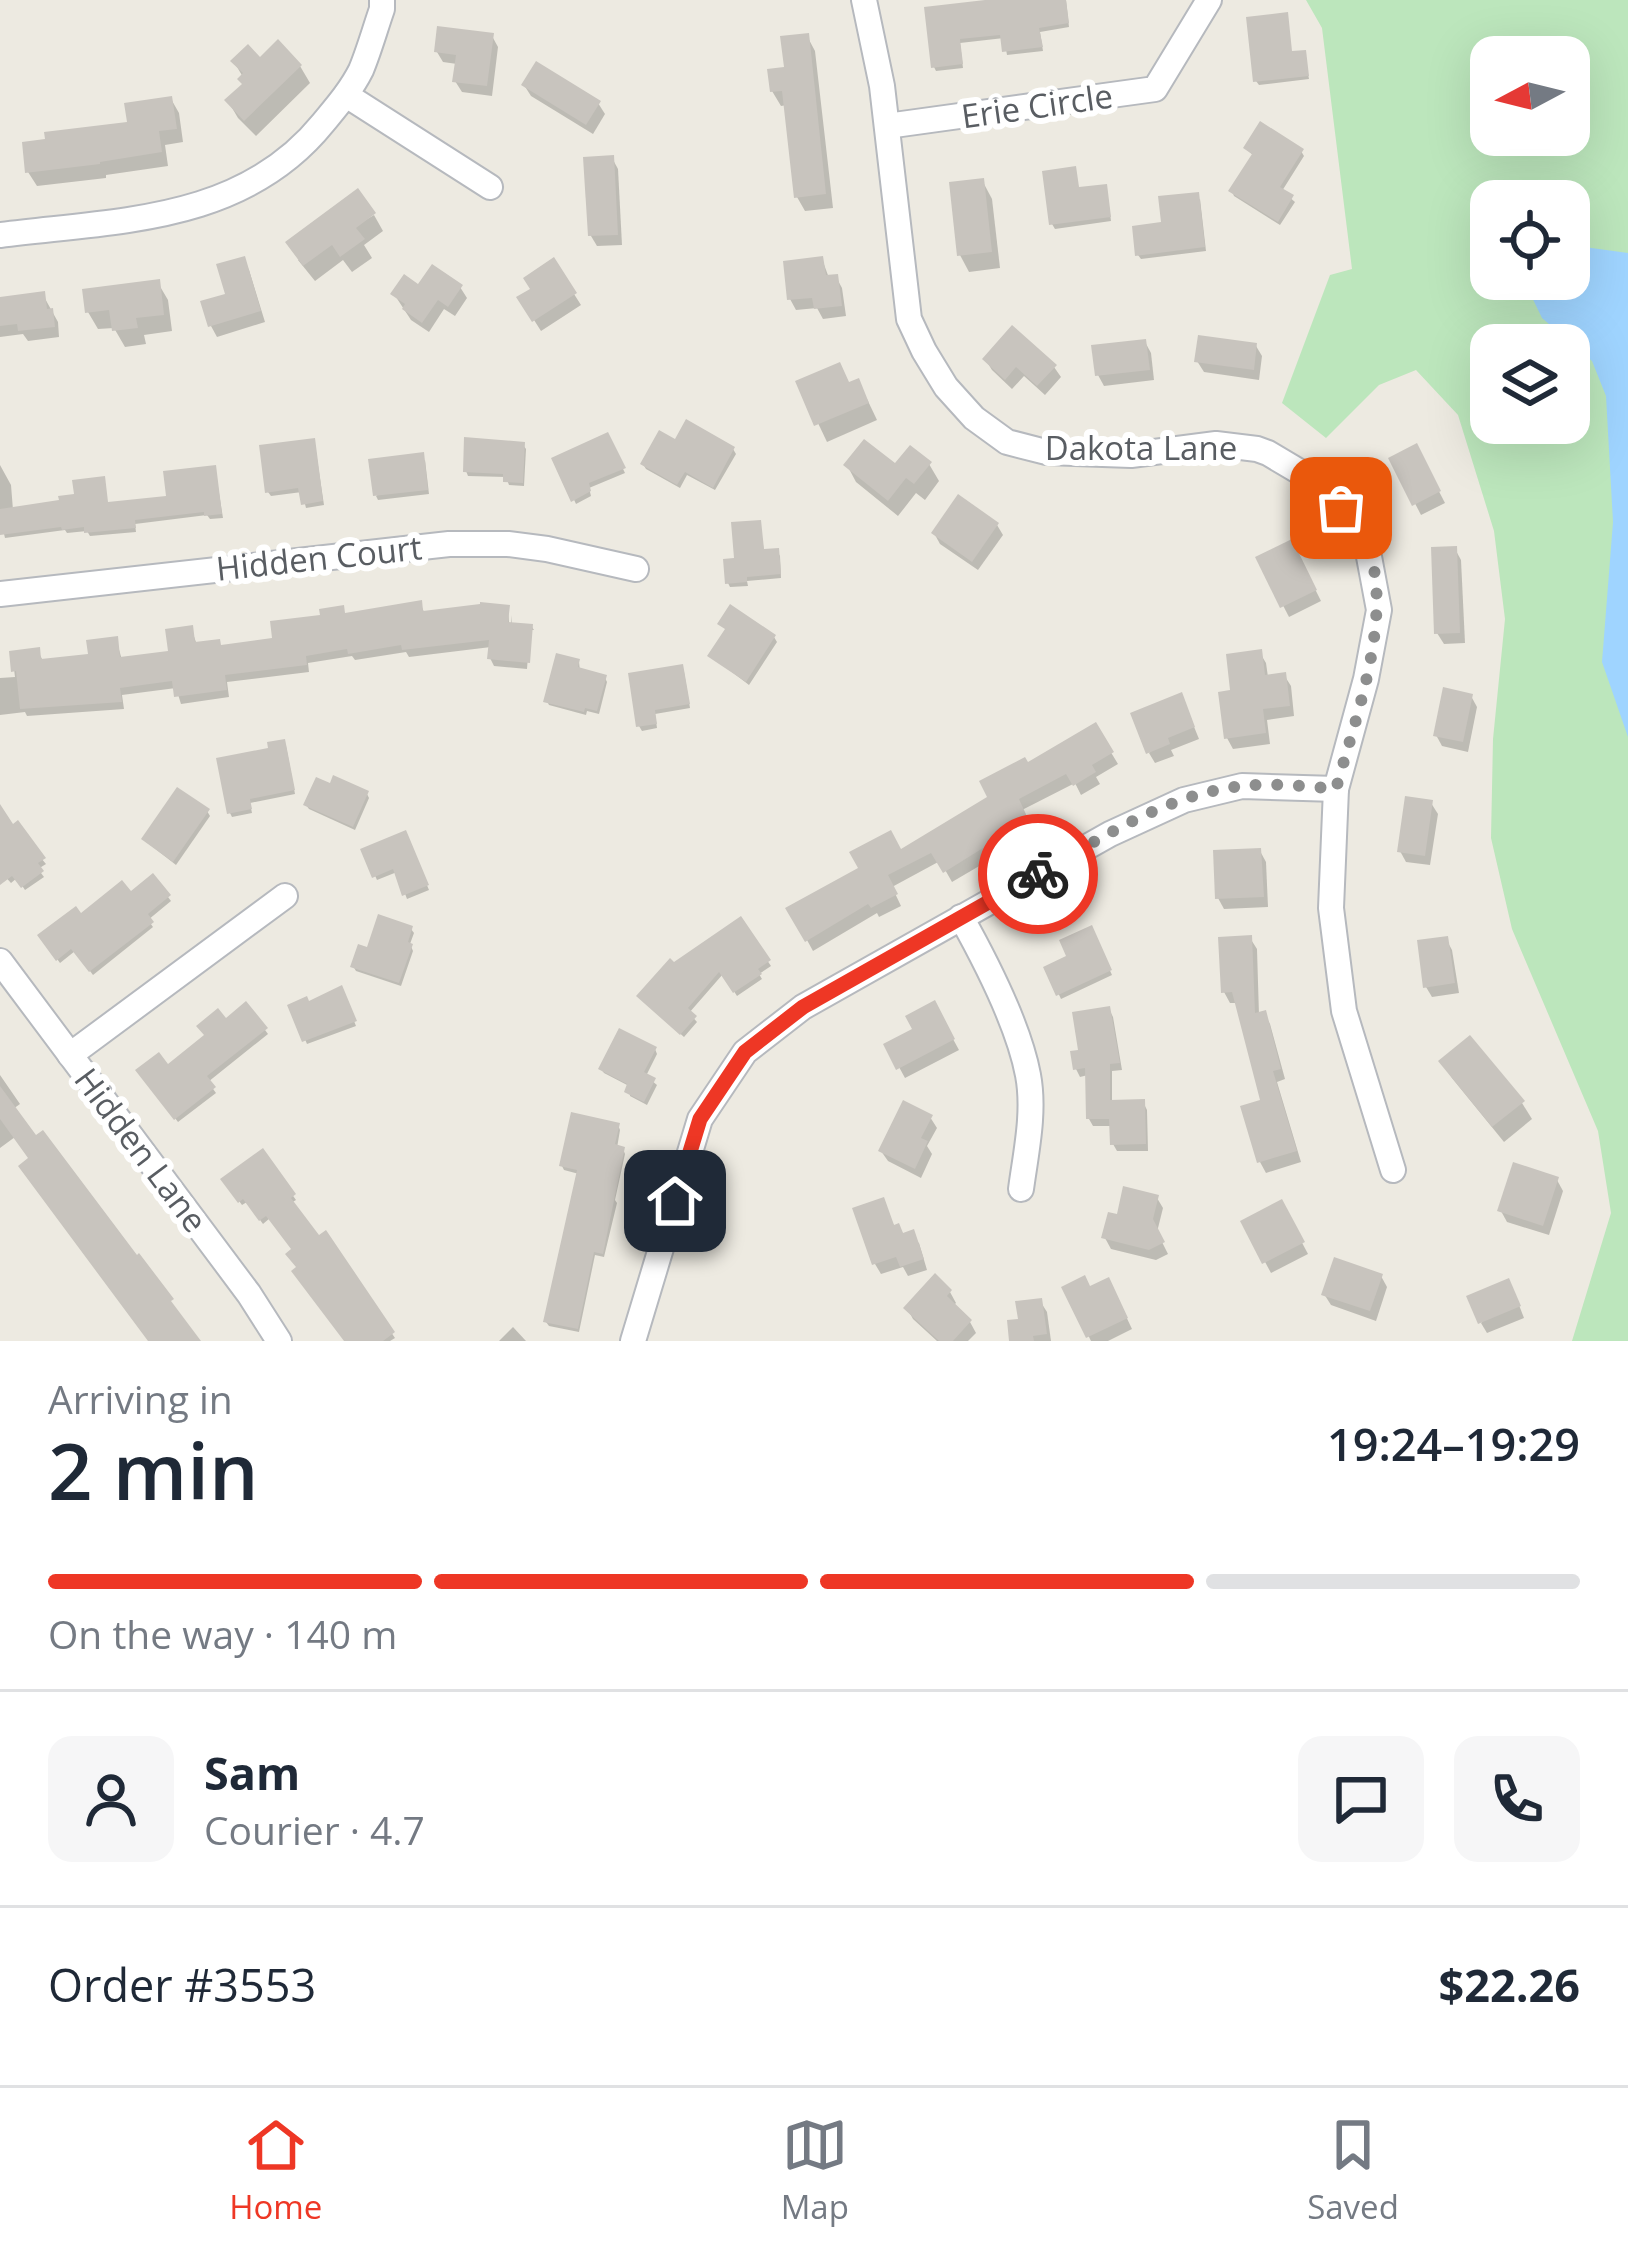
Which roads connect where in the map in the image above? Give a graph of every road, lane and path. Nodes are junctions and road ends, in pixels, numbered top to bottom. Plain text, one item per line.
1 (382, 0) edge
2 (864, 0) edge
3 (1209, 0) edge
4 (346, 95) junction
5 (887, 126) junction
6 (490, 188) dead end
7 (0, 235) edge
8 (636, 569) dead end
9 (0, 593) edge
10 (1336, 789) junction
11 (285, 896) dead end
12 (962, 917) junction
13 (0, 961) edge
14 (70, 1055) junction
15 (1393, 1170) dead end
16 (1021, 1189) dead end
17 (279, 1341) edge
18 (633, 1341) edge

1 - 4 street
2 - 5 street, Dakota Lane
3 - 5 street, Erie Circle
4 - 6 street
4 - 7 street
5 - 10 street, Dakota Lane
8 - 9 street, Hidden Court
10 - 12 street
10 - 15 street, Dakota Lane
11 - 14 street
12 - 16 street
12 - 18 street
13 - 14 street, Hidden Lane
14 - 17 street, Hidden Lane

